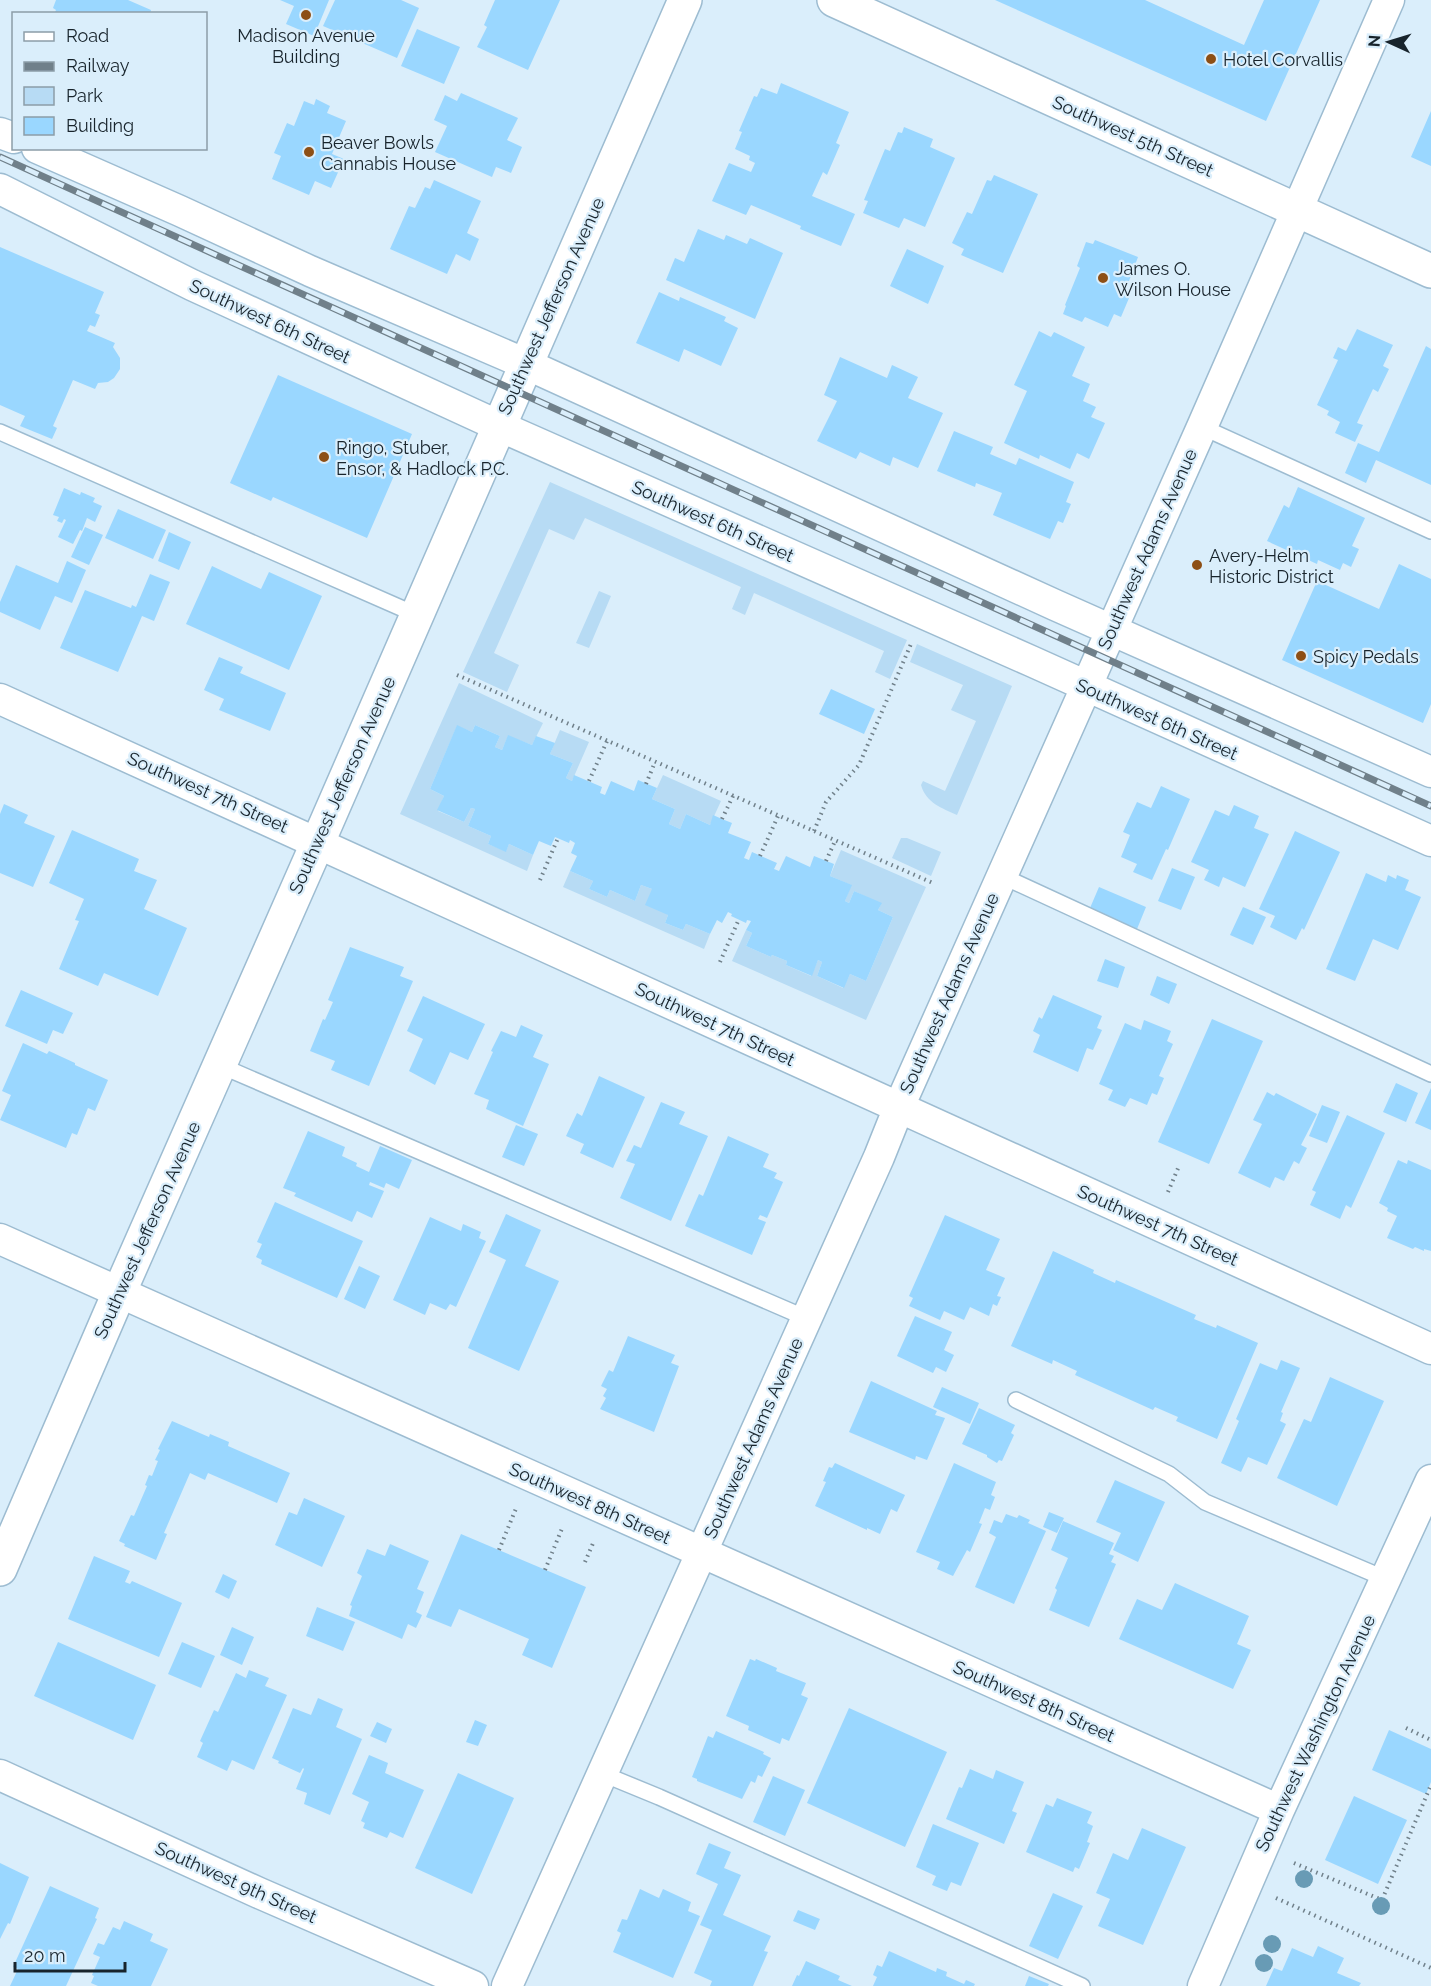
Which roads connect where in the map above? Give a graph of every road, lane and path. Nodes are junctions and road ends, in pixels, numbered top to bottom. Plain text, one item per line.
1 (685, 0) edge
2 (834, 0) edge
3 (1389, 0) edge
4 (42, 150) edge
5 (0, 189) edge
6 (1296, 210) junction
7 (1431, 271) edge
8 (526, 364) junction
9 (499, 426) junction
10 (1202, 427) junction
11 (0, 432) edge
12 (1431, 531) edge
13 (417, 615) junction
14 (1111, 630) junction
15 (914, 638) dead end
16 (457, 675) dead end
17 (1085, 687) junction
18 (0, 699) edge
19 (607, 741) junction
20 (655, 762) junction
21 (1431, 772) edge
22 (589, 781) dead end
23 (646, 784) dead end
24 (733, 796) junction
25 (778, 816) junction
26 (722, 819) dead end
27 (814, 831) junction
28 (558, 838) dead end
29 (835, 840) junction
30 (1431, 841) edge
31 (318, 842) junction
32 (760, 856) dead end
33 (826, 861) dead end
34 (1002, 876) junction
35 (540, 880) dead end
36 (933, 883) dead end
37 (739, 920) dead end
38 (720, 962) dead end
39 (219, 1065) junction
40 (1431, 1074) edge
41 (898, 1107) junction
42 (0, 1239) edge
43 (119, 1293) junction
44 (806, 1318) junction
45 (1431, 1349) edge
46 (1016, 1400) dead end
47 (530, 1476) junction
48 (1431, 1480) edge
49 (576, 1497) junction
50 (499, 1550) dead end
51 (702, 1553) junction
52 (0, 1569) edge
53 (545, 1570) dead end
54 (1386, 1579) junction
55 (1406, 1728) dead end
56 (1431, 1740) edge
57 (603, 1774) junction
58 (0, 1775) edge
59 (1431, 1785) edge
60 (1279, 1810) junction
61 (1291, 1862) dead end
62 (1276, 1897) dead end
63 (1431, 1968) edge
64 (473, 1986) edge
65 (507, 1986) edge
66 (1082, 1986) edge
67 (1203, 1986) edge

1 - 8 street, Southwest Jefferson Avenue
2 - 6 street, Southwest 5th Street
3 - 6 street, Southwest Adams Avenue
4 - 8 street
5 - 9 street, Southwest 6th Street
6 - 7 street, Southwest 5th Street
6 - 10 street, Southwest Adams Avenue
8 - 9 street, Southwest Jefferson Avenue
8 - 14 street
9 - 13 street, Southwest Jefferson Avenue
9 - 17 street, Southwest 6th Street
10 - 12 lane
10 - 14 street, Southwest Adams Avenue
11 - 13 lane
13 - 31 street, Southwest Jefferson Avenue
14 - 17 street, Southwest Adams Avenue
14 - 21 street
15 - 27 path
16 - 19 path
17 - 30 street, Southwest 6th Street
17 - 34 street, Southwest Adams Avenue
18 - 31 street, Southwest 7th Street
19 - 20 path
19 - 22 path
20 - 23 path
20 - 24 path
24 - 25 path
24 - 26 path
25 - 27 path
25 - 32 path
27 - 29 path
28 - 35 path
29 - 33 path
29 - 36 path
31 - 39 street, Southwest Jefferson Avenue
31 - 41 street, Southwest 7th Street
34 - 40 lane
34 - 41 street, Southwest Adams Avenue
37 - 38 path
39 - 43 street, Southwest Jefferson Avenue
39 - 44 lane
41 - 44 street, Southwest Adams Avenue
41 - 45 street, Southwest 7th Street
42 - 43 street, Southwest 8th Street
43 - 47 street, Southwest 8th Street
43 - 52 street, Southwest Jefferson Avenue
44 - 51 street, Southwest Adams Avenue
46 - 54 lane
47 - 49 street, Southwest 8th Street
47 - 50 path
48 - 54 street, Southwest Washington Avenue
49 - 51 street, Southwest 8th Street
49 - 53 path
51 - 57 street, Southwest Adams Avenue
51 - 60 street, Southwest 8th Street
54 - 60 street, Southwest Washington Avenue
55 - 56 path
57 - 65 street, Southwest Adams Avenue
57 - 66 lane
58 - 64 street, Southwest 9th Street
59 - 61 path
60 - 67 street, Southwest Washington Avenue
62 - 63 path

